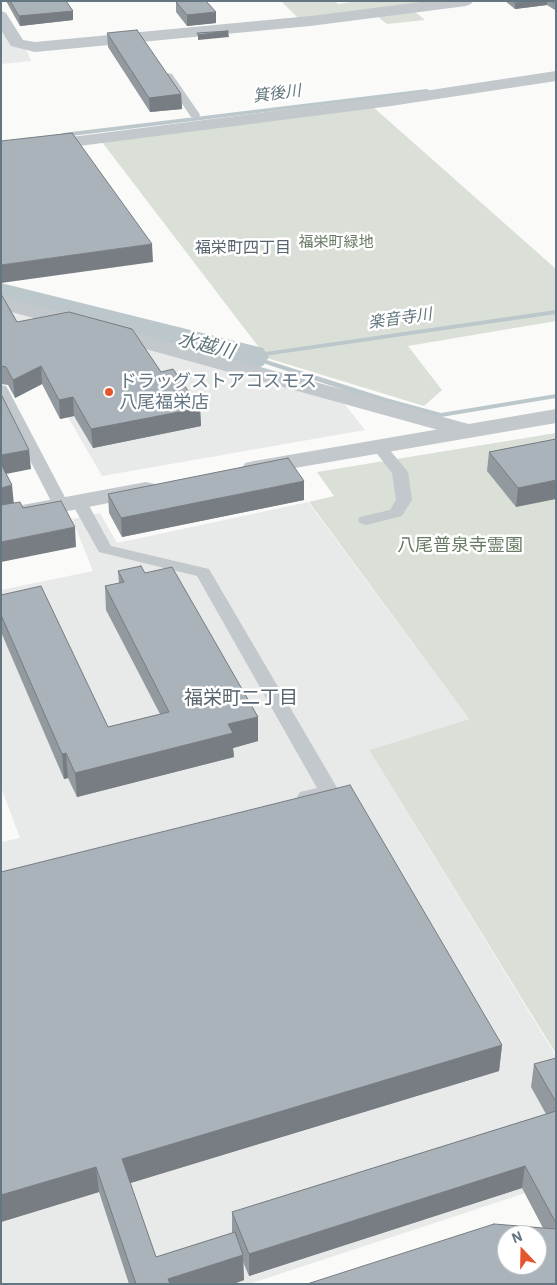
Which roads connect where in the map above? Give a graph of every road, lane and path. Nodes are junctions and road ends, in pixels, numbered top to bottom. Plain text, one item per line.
1 (466, 1) edge
2 (1, 16) edge
3 (162, 68) edge
4 (556, 76) edge
5 (195, 115) dead end
6 (1, 151) edge
7 (1, 302) edge
8 (1, 389) edge
9 (556, 416) edge
10 (468, 431) junction
11 (379, 446) junction
12 (235, 472) edge
13 (166, 485) edge
14 (70, 504) junction
15 (1, 517) edge
16 (366, 520) dead end
17 (290, 801) edge

1 - 2 street
3 - 5 lane
4 - 6 street
7 - 10 street
8 - 14 lane
9 - 10 street
10 - 11 street
11 - 12 street
11 - 16 lane
13 - 14 street
14 - 15 street
14 - 17 lane

